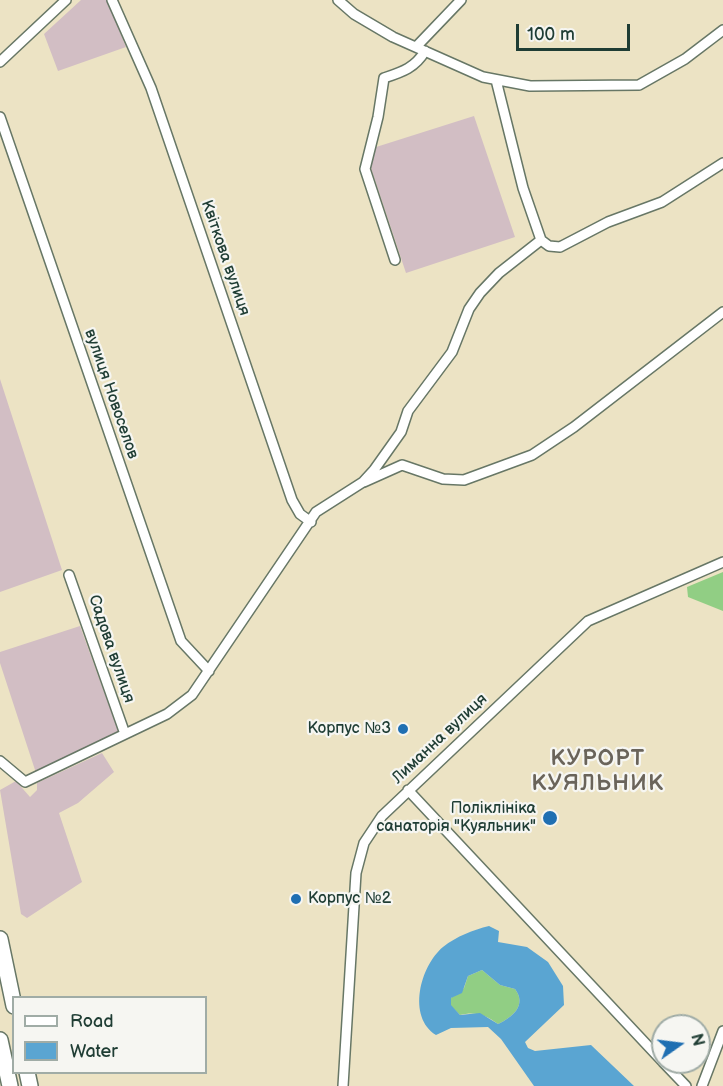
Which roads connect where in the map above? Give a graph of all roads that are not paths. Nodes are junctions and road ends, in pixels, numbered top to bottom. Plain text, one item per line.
1 (66, 0) edge
2 (112, 0) edge
3 (338, 0) edge
4 (461, 0) edge
5 (723, 30) edge
6 (421, 49) junction
7 (0, 62) edge
8 (495, 80) junction
9 (0, 117) edge
10 (723, 163) edge
11 (541, 240) junction
12 (395, 260) dead end
13 (723, 312) edge
14 (392, 448) junction
15 (402, 465) junction
16 (363, 482) junction
17 (315, 518) junction
18 (723, 562) edge
19 (69, 575) dead end
20 (209, 671) junction
21 (125, 734) junction
22 (0, 761) edge
23 (408, 790) junction
24 (0, 939) edge
25 (12, 996) edge
26 (723, 1031) edge
27 (0, 1040) edge
28 (651, 1049) edge
29 (674, 1074) edge
30 (10, 1086) edge
31 (343, 1086) edge
32 (686, 1086) edge
33 (702, 1086) edge

1 - 7 street
2 - 17 street, Квіткова вулиця
3 - 6 street
4 - 6 street
5 - 8 street
6 - 8 street
6 - 12 street
8 - 11 street
9 - 20 street, вулиця Новоселов
10 - 11 street
11 - 14 street
13 - 15 street
14 - 15 street
14 - 16 street
15 - 16 street
16 - 17 street
17 - 20 street
18 - 23 street, Лиманна вулиця
19 - 21 street, Садова вулиця
20 - 21 street
21 - 22 street
23 - 28 street
23 - 31 street, Лиманна вулиця
24 - 25 highway
26 - 33 street
27 - 30 highway
29 - 32 street

